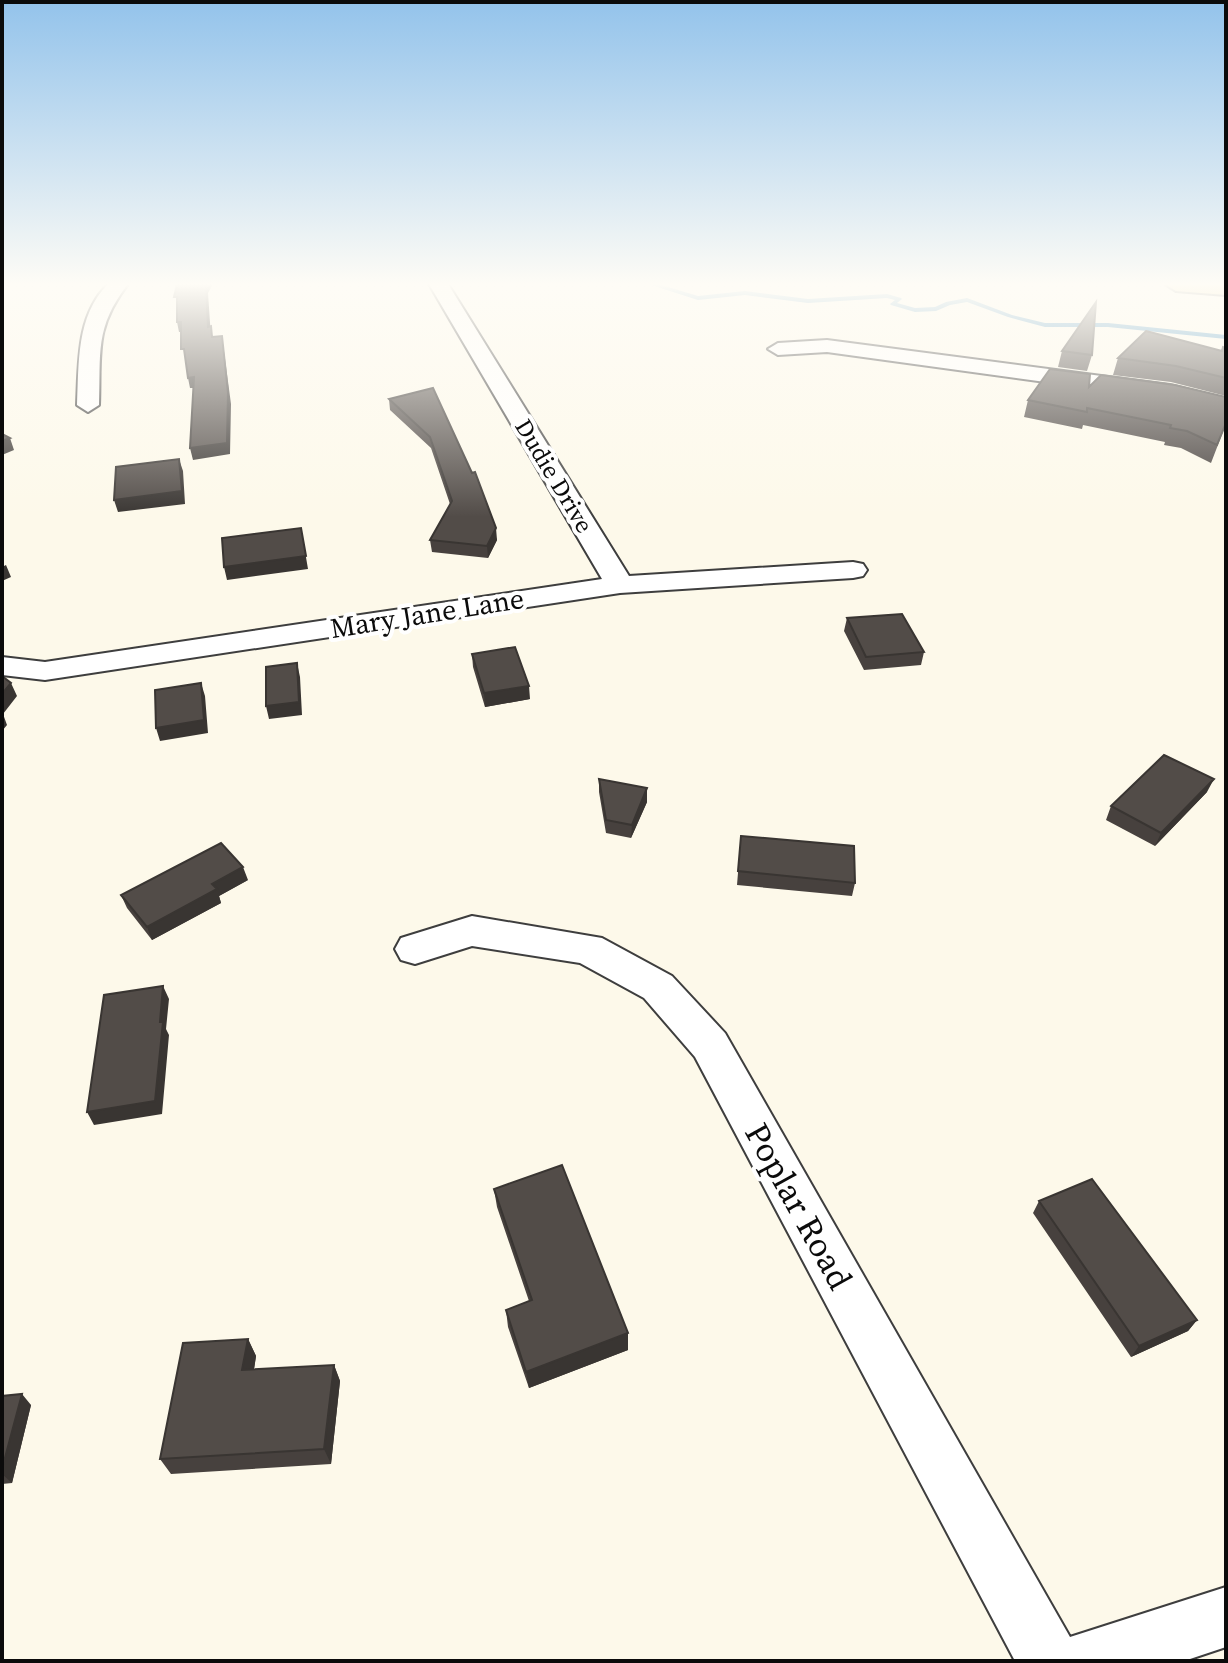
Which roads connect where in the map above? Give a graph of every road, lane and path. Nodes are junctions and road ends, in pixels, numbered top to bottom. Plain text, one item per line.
1 (91, 362) edge
2 (485, 362) edge
3 (945, 362) edge
4 (88, 405) dead end
5 (1226, 406) edge
6 (853, 570) dead end
7 (620, 585) junction
8 (2, 666) edge
9 (415, 949) dead end
10 (1226, 1617) edge
11 (1049, 1661) edge
12 (1088, 1661) edge

1 - 4 street
2 - 7 street, Dudie Drive
3 - 5 street
6 - 7 street, Mary Jane Lane
7 - 8 street, Mary Jane Lane
9 - 11 street, Poplar Road
10 - 12 street

